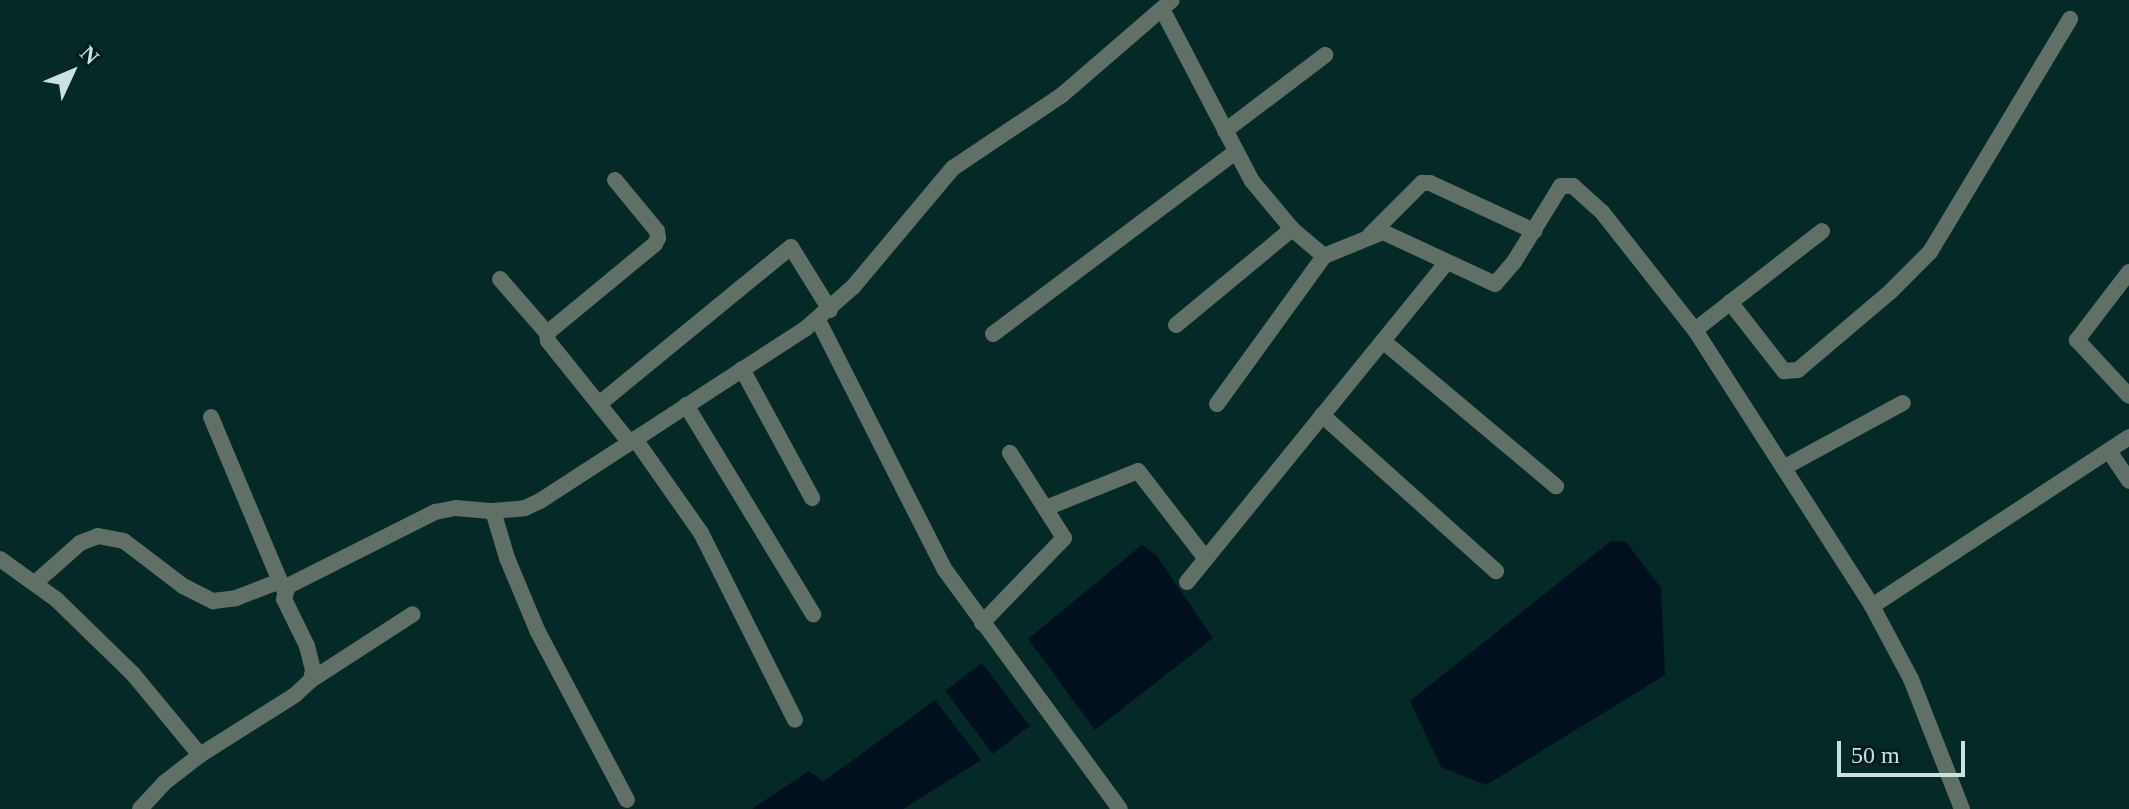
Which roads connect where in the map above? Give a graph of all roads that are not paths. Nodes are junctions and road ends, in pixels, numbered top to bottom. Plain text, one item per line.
1 (1167, 5) edge
2 (2070, 19) dead end
3 (1325, 55) dead end
4 (1225, 131) junction
5 (1235, 152) junction
6 (615, 180) dead end
7 (1292, 229) junction
8 (1534, 231) junction
9 (1822, 231) dead end
10 (1370, 235) junction
11 (1324, 256) junction
12 (1447, 262) junction
13 (2129, 272) edge
14 (500, 279) dead end
15 (1730, 302) junction
16 (824, 315) junction
17 (1176, 325) dead end
18 (1695, 330) junction
19 (547, 333) junction
20 (993, 334) dead end
21 (1383, 341) junction
22 (742, 369) junction
23 (2129, 396) edge
24 (1903, 403) dead end
25 (599, 404) junction
26 (1217, 404) dead end
27 (686, 405) junction
28 (1322, 415) junction
29 (211, 417) dead end
30 (2129, 437) edge
31 (632, 441) junction
32 (2109, 451) junction
33 (1010, 453) dead end
34 (1785, 467) junction
35 (2129, 481) edge
36 (1556, 486) dead end
37 (812, 498) dead end
38 (1046, 508) junction
39 (493, 511) junction
40 (0, 559) edge
41 (1206, 559) junction
42 (1496, 571) dead end
43 (1187, 582) dead end
44 (35, 583) junction
45 (282, 586) junction
46 (1872, 606) junction
47 (413, 614) dead end
48 (813, 614) dead end
49 (982, 623) junction
50 (311, 680) junction
51 (795, 720) dead end
52 (200, 755) junction
53 (627, 800) dead end
54 (140, 809) edge
55 (1120, 809) edge
56 (1962, 809) edge

1 - 4 street
1 - 16 street
2 - 15 street
3 - 4 street
4 - 5 street
5 - 7 street
5 - 20 street
6 - 19 street
7 - 11 street
7 - 17 street
8 - 10 street
8 - 12 street
8 - 18 street
9 - 15 street
10 - 11 street
10 - 12 street
11 - 26 street
12 - 21 street
13 - 23 street
14 - 19 street
15 - 18 street
16 - 22 street
16 - 25 street
16 - 49 street
18 - 34 street
19 - 25 street
21 - 28 street
21 - 36 street
22 - 27 street
22 - 37 street
24 - 34 street
25 - 31 street
27 - 31 street
27 - 48 street
28 - 41 street
28 - 42 street
29 - 45 street
30 - 32 street
31 - 39 street
31 - 51 street
32 - 35 street
32 - 46 street
33 - 38 street
34 - 46 street
38 - 41 street
38 - 49 street
39 - 45 street
39 - 53 street
40 - 44 street
41 - 43 street
44 - 45 street
44 - 52 street
45 - 50 street
46 - 56 street
47 - 50 street
49 - 55 street
50 - 52 street
52 - 54 street

